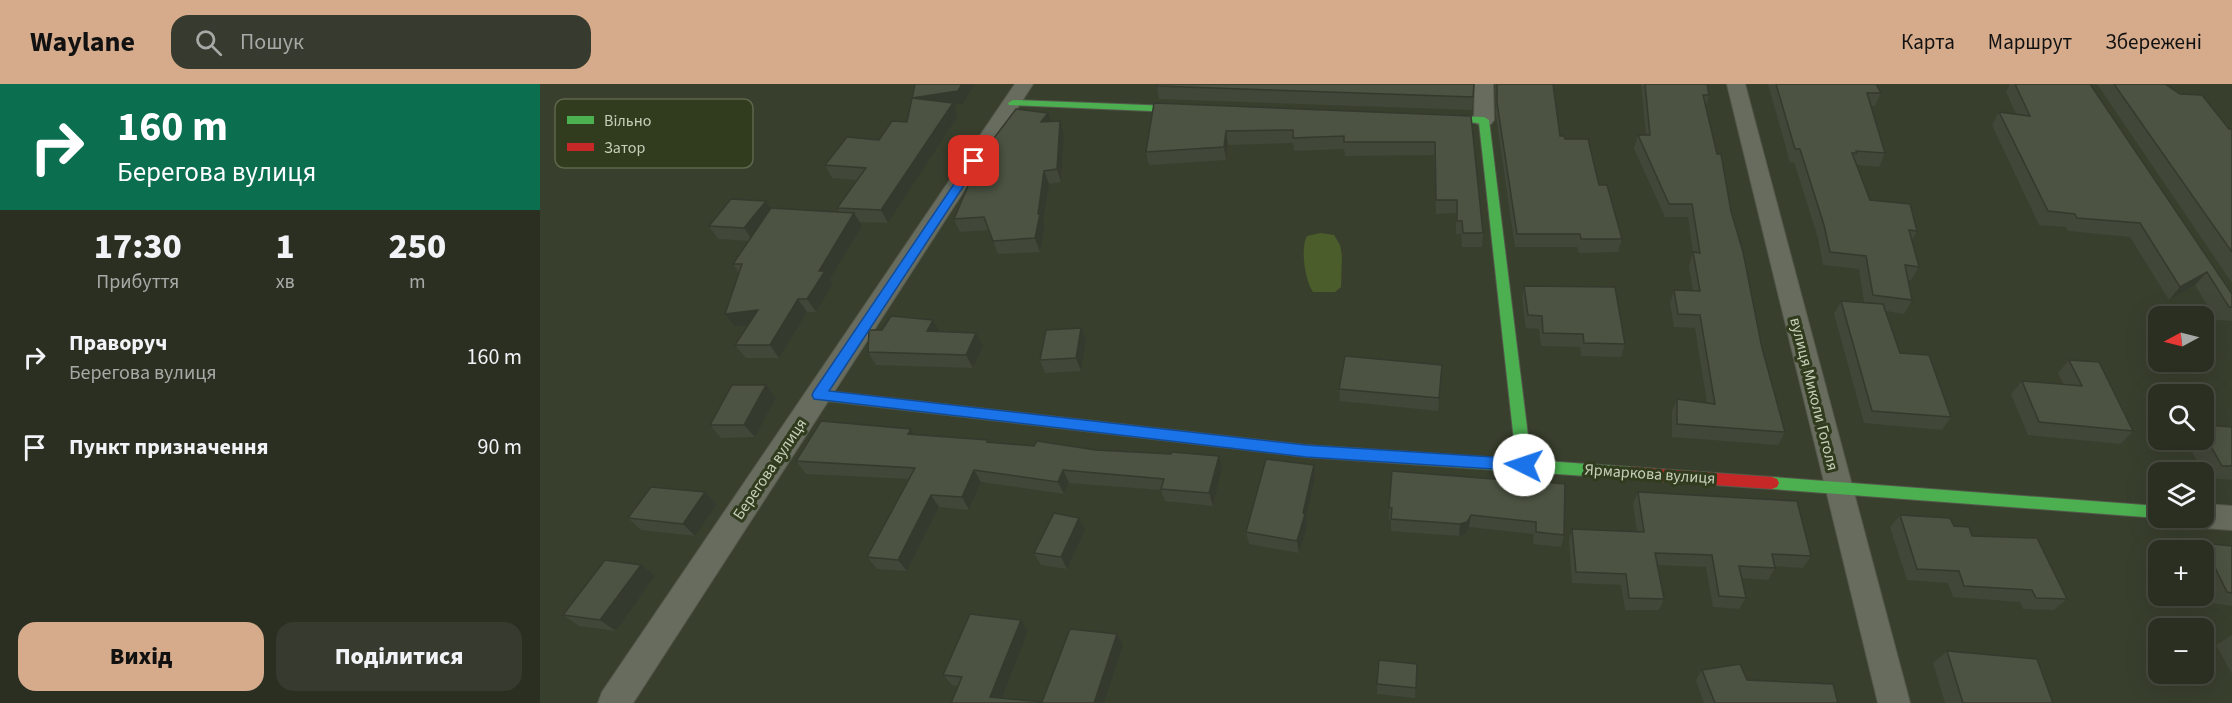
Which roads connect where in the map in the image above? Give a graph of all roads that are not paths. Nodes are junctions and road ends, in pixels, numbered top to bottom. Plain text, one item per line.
1 (1484, 84) edge
2 (1736, 84) edge
3 (1019, 94) edge
4 (1214, 110) edge
5 (1414, 118) edge
6 (1484, 120) junction
7 (819, 395) junction
8 (1524, 465) junction
9 (1838, 487) junction
10 (2148, 511) edge
11 (2214, 517) edge
12 (2232, 518) edge
13 (614, 703) edge
14 (1894, 703) edge

1 - 6 street
2 - 9 street, вулиця Миколи Гоголя
3 - 4 street
3 - 7 street, Берегова вулиця
5 - 6 street
6 - 8 street
7 - 8 street, Ярмаркова вулиця
7 - 13 street, Берегова вулиця
8 - 9 street, Ярмаркова вулиця
9 - 10 street, Ярмаркова вулиця
9 - 14 street, вулиця Миколи Гоголя
11 - 12 street

